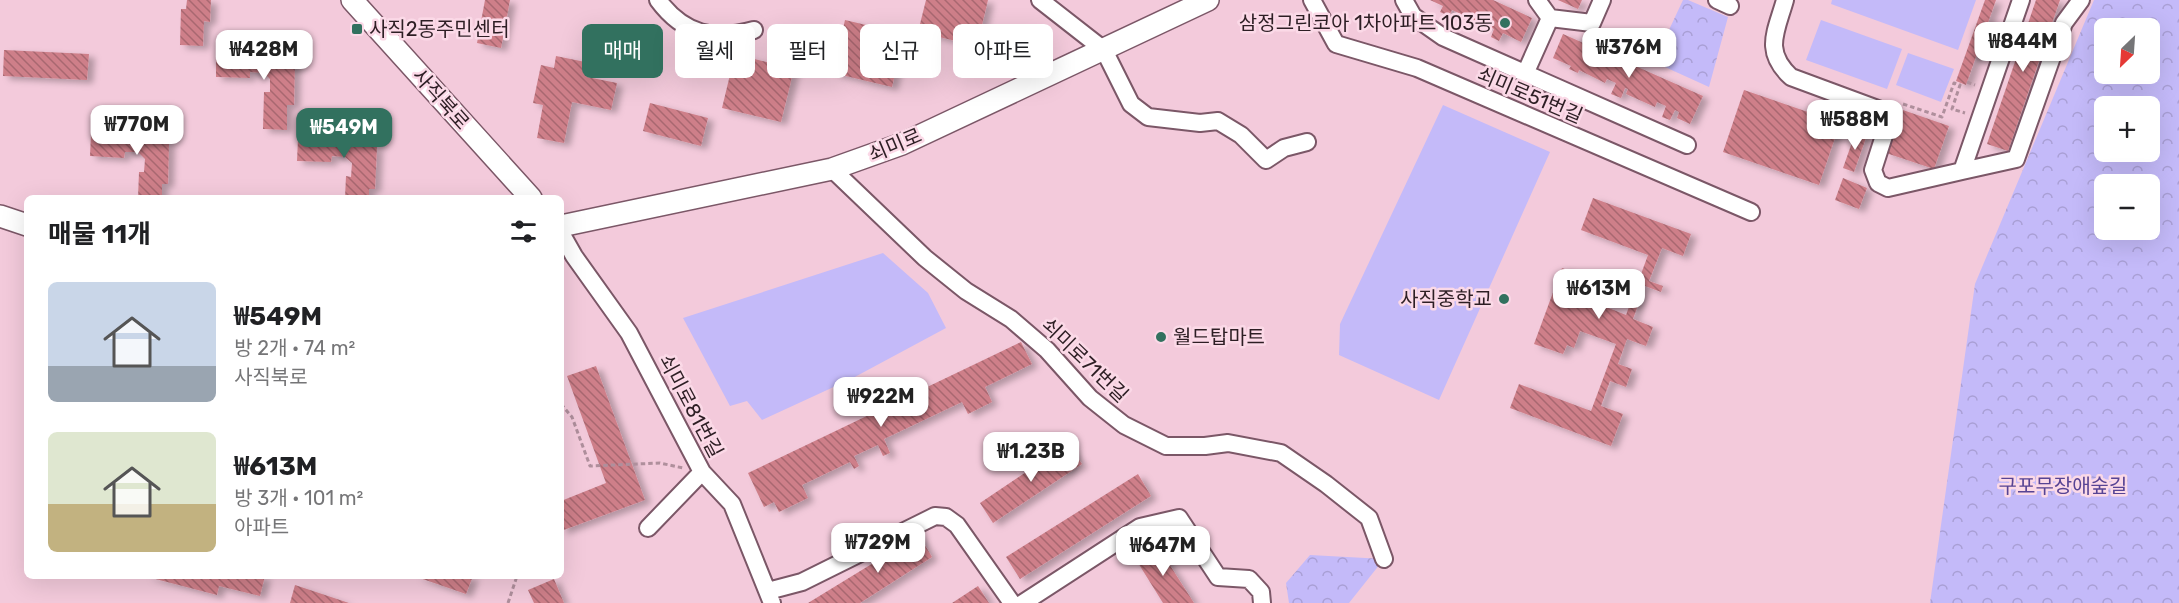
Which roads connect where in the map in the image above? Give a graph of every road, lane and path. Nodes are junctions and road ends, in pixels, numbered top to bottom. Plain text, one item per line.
1 (352, 0) edge
2 (658, 0) edge
3 (1040, 0) edge
4 (1208, 0) edge
5 (1312, 0) edge
6 (1404, 0) edge
7 (1537, 0) edge
8 (1602, 0) edge
9 (1785, 0) edge
10 (2021, 0) edge
11 (2081, 0) edge
12 (1550, 18) junction
13 (685, 24) edge
14 (1104, 50) junction
15 (1525, 74) junction
16 (1901, 103) dead end
17 (1980, 119) junction
18 (1307, 142) dead end
19 (1687, 145) dead end
20 (832, 169) junction
21 (1962, 171) junction
22 (528, 195) edge
23 (1751, 212) dead end
24 (0, 216) edge
25 (24, 224) edge
26 (564, 225) edge
27 (564, 238) edge
28 (564, 408) edge
29 (702, 472) junction
30 (648, 528) dead end
31 (1384, 559) dead end
32 (516, 579) edge
33 (770, 597) edge
34 (508, 603) edge
35 (1012, 603) edge
36 (1023, 603) edge
37 (1262, 603) edge

1 - 22 main road, 사직북로
2 - 13 street
3 - 14 street
4 - 14 main road, 쇠미로
5 - 23 street, 쇠미로51번길
6 - 15 street
7 - 12 street
8 - 12 street
9 - 21 street
10 - 17 street
11 - 21 street
12 - 15 street
14 - 18 street
14 - 20 main road, 쇠미로
15 - 19 street
16 - 17 path
17 - 21 street
20 - 26 main road, 쇠미로
20 - 31 street, 쇠미로71번길
24 - 25 main road
27 - 29 street, 쇠미로81번길
28 - 29 path
29 - 30 street
29 - 33 street, 쇠미로81번길
32 - 34 path
33 - 35 street
36 - 37 street

